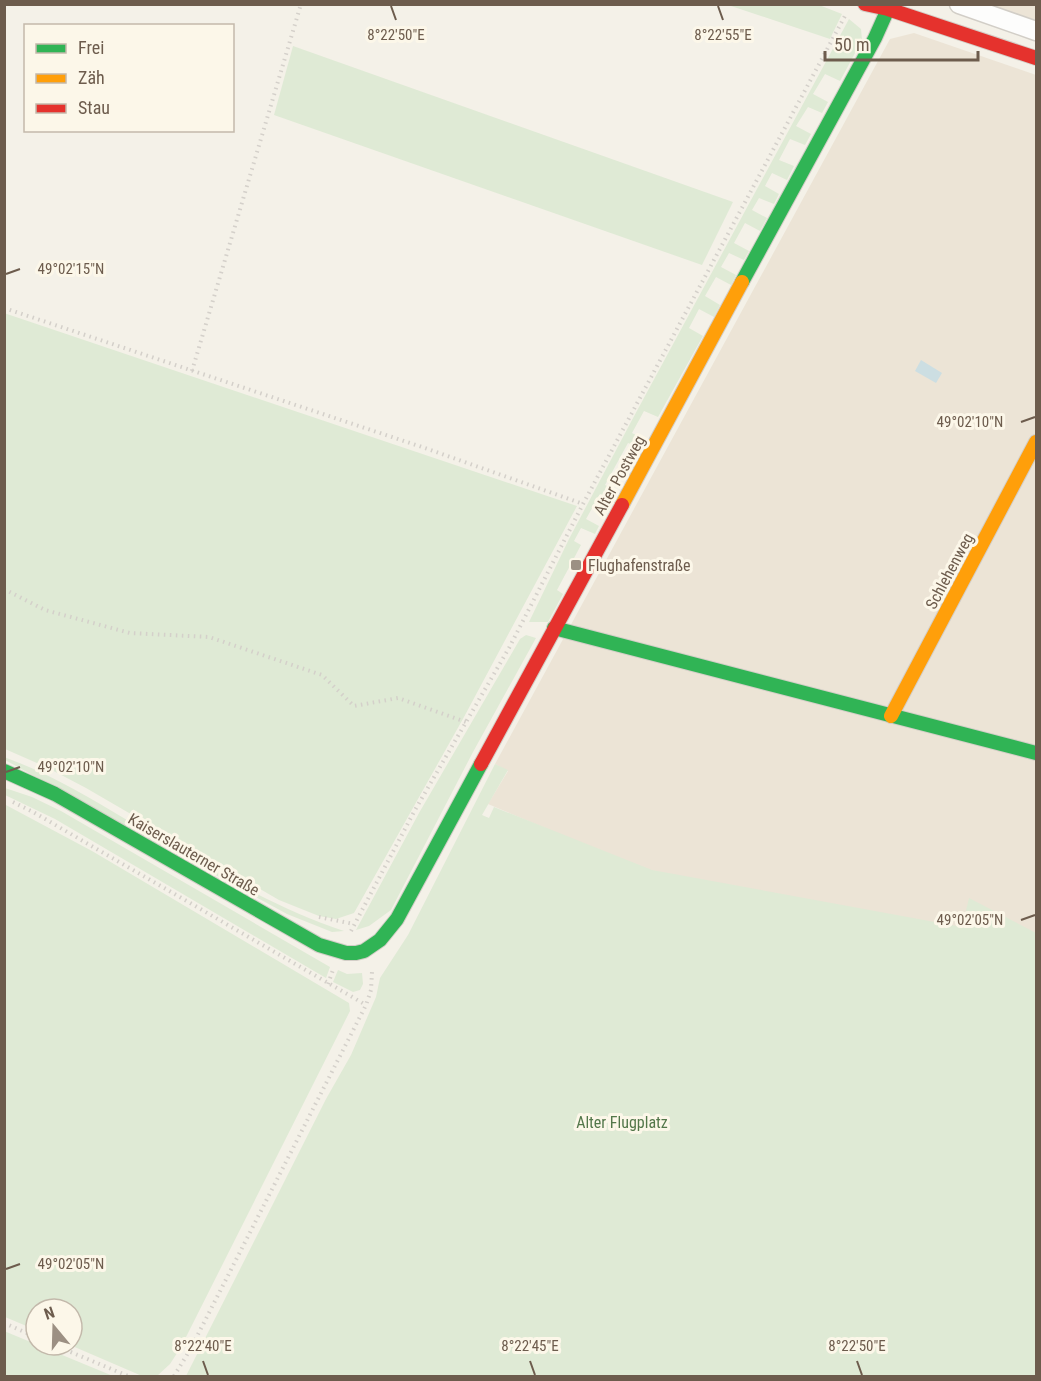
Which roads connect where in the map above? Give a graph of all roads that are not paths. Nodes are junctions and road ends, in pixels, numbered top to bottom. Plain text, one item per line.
1 (865, 4) edge
2 (959, 4) edge
3 (889, 7) edge
4 (1036, 32) edge
5 (1036, 58) edge
6 (1036, 442) edge
7 (554, 628) junction
8 (891, 716) junction
9 (1036, 753) edge
10 (4, 771) edge
11 (369, 950) joint

1 - 3 main road
2 - 4 street
3 - 5 main road
3 - 7 main road, Alter Postweg
6 - 8 main road, Schlehenweg
7 - 8 main road
7 - 11 main road, Alter Postweg
8 - 9 main road
10 - 11 main road, Kaiserslauterner Straße

